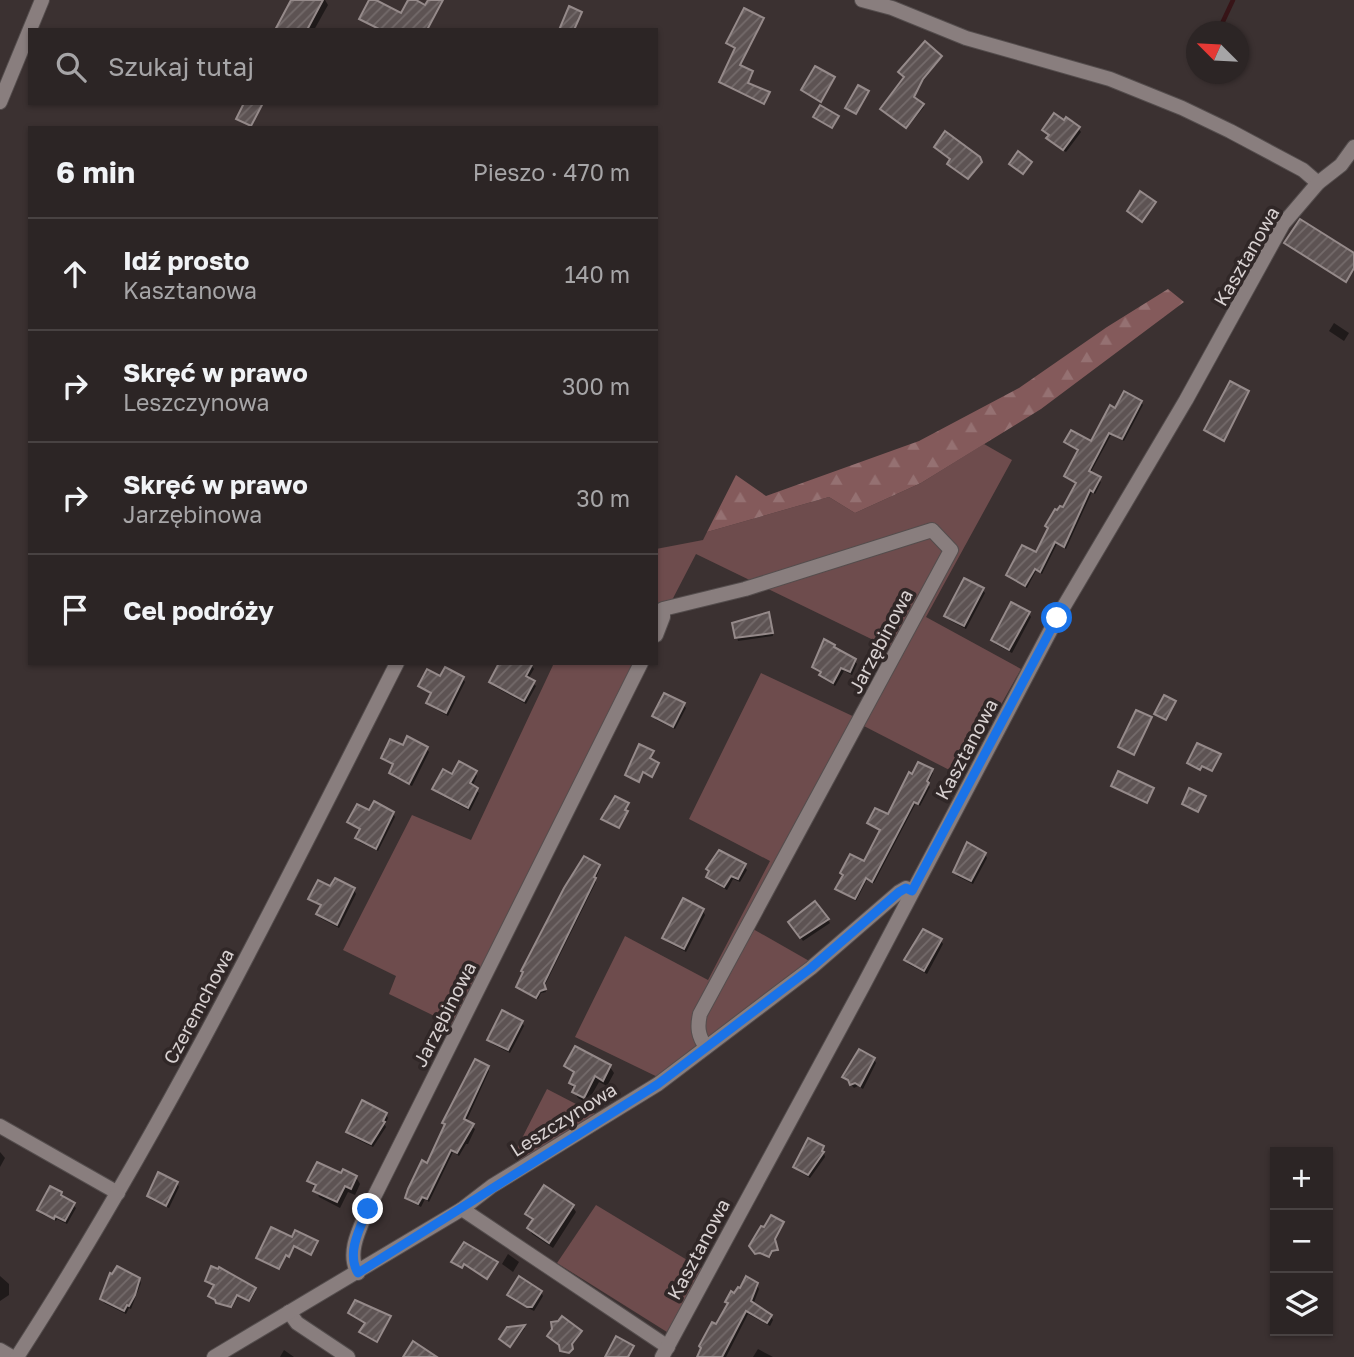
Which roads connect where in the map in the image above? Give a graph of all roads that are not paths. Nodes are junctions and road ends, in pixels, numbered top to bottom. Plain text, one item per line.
1 (42, 0) edge
2 (862, 0) edge
3 (30, 28) edge
4 (28, 34) edge
5 (0, 102) edge
6 (1354, 147) edge
7 (1318, 183) junction
8 (660, 610) edge
9 (658, 630) edge
10 (396, 665) edge
11 (640, 665) edge
12 (912, 891) junction
13 (706, 1047) junction
14 (0, 1126) edge
15 (118, 1193) junction
16 (462, 1209) junction
17 (358, 1273) junction
18 (289, 1312) junction
19 (0, 1350) edge
20 (665, 1352) edge
21 (15, 1357) edge
22 (214, 1357) edge
23 (348, 1357) edge

1 - 3 street
2 - 7 street
4 - 5 street
6 - 7 street, Kasztanowa
7 - 12 street, Kasztanowa
8 - 9 street, Jarzębinowa
8 - 13 street, Jarzębinowa
10 - 15 street, Czeremchowa
11 - 17 street, Jarzębinowa
12 - 13 street, Leszczynowa
12 - 20 street, Kasztanowa
13 - 16 street, Leszczynowa
14 - 15 street
15 - 21 street, Czeremchowa
16 - 17 street, Leszczynowa
16 - 20 street
17 - 18 street, Leszczynowa
18 - 22 street, Leszczynowa
18 - 23 street
19 - 21 street

